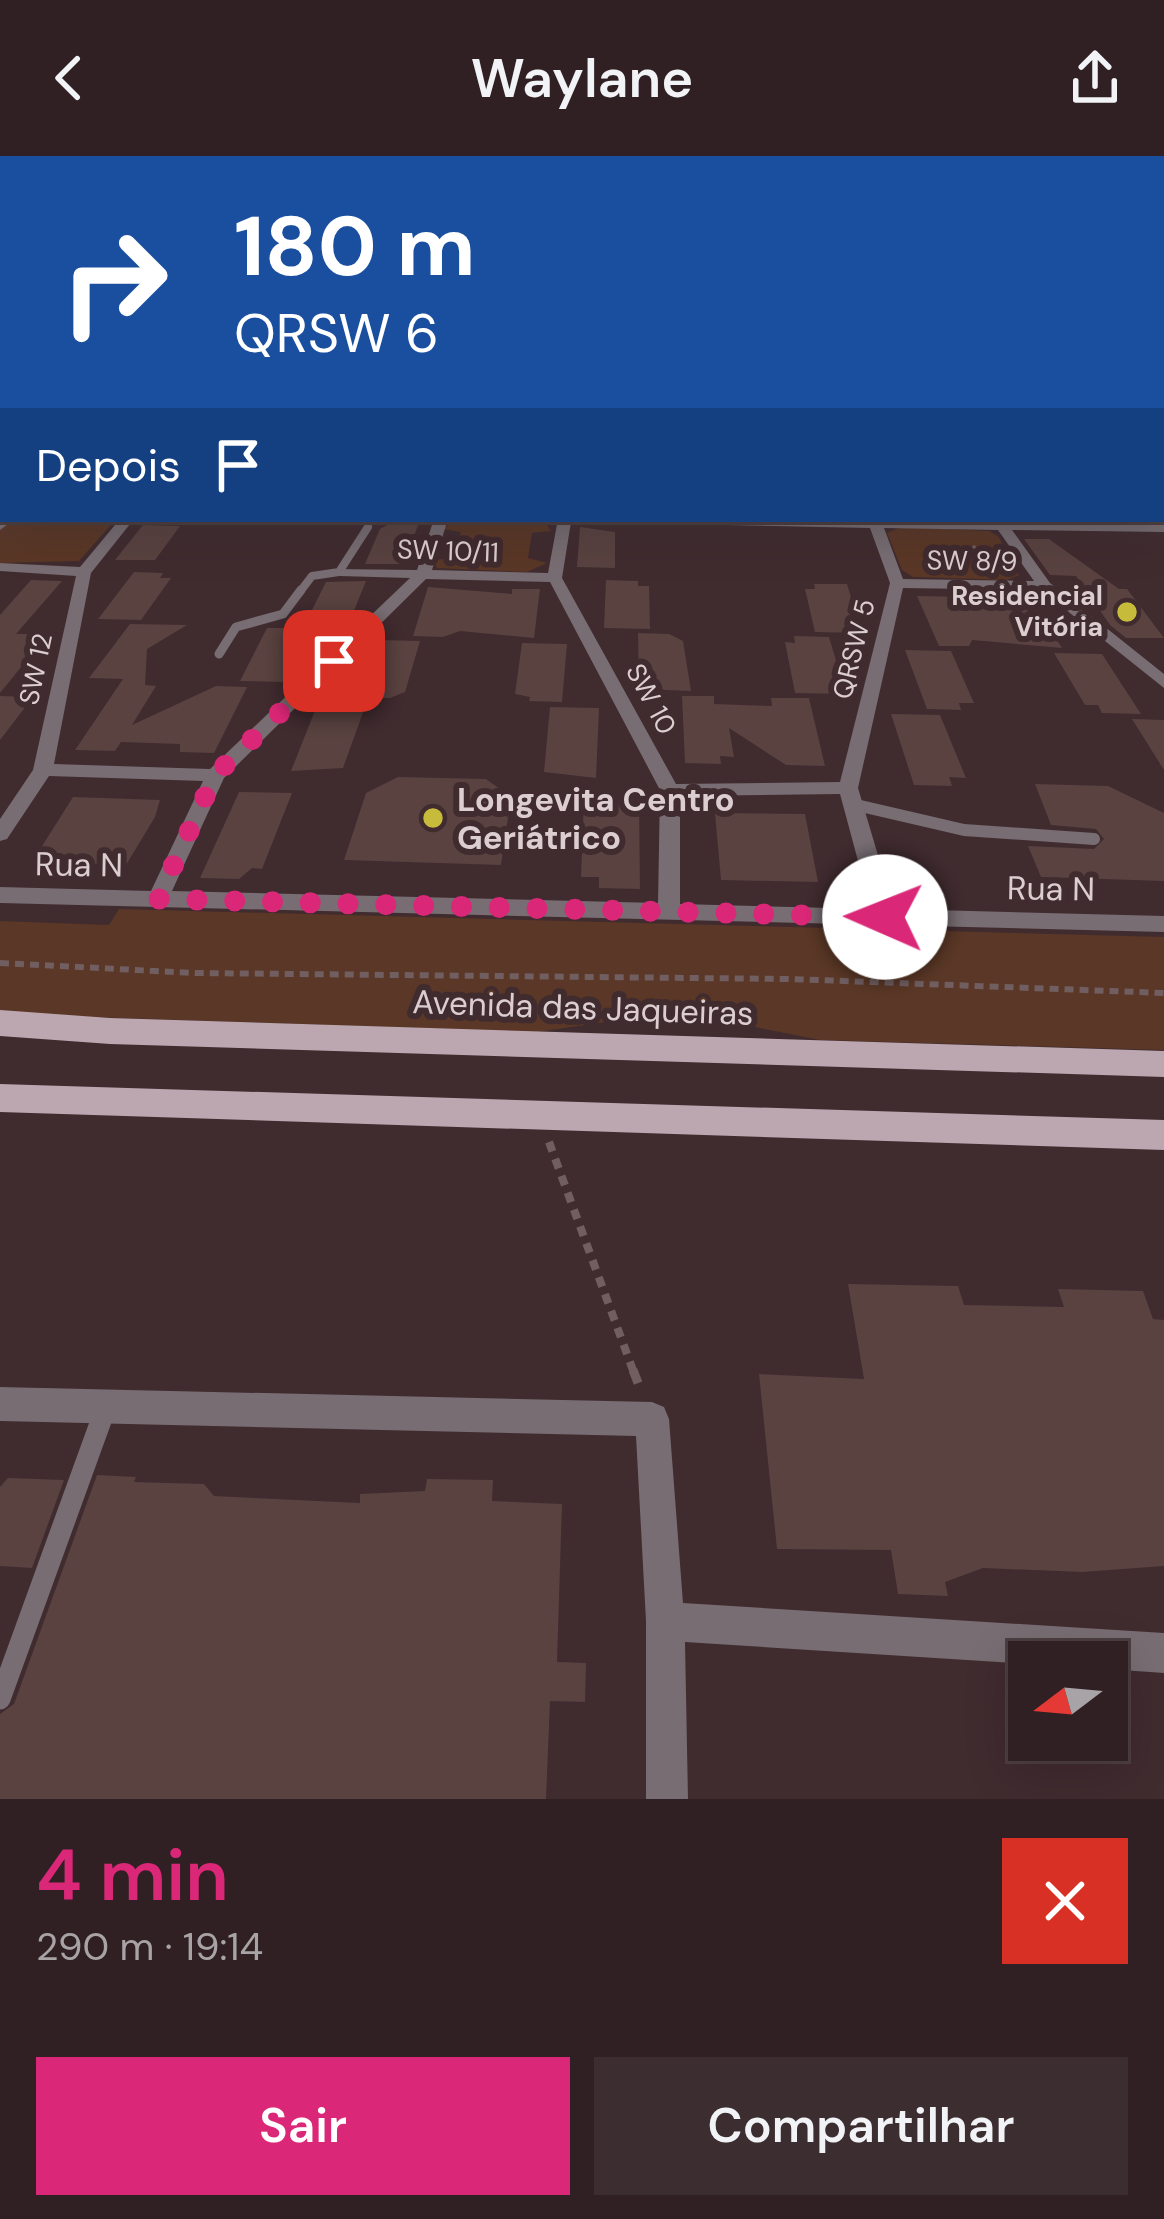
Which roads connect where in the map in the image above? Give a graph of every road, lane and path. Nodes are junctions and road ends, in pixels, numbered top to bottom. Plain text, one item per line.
1 (125, 522) edge
2 (440, 522) edge
3 (569, 522) edge
4 (754, 522) edge
5 (876, 524) junction
6 (950, 525) junction
7 (1002, 525) junction
8 (368, 527) dead end
9 (1164, 528) edge
10 (0, 567) edge
11 (84, 572) junction
12 (340, 572) junction
13 (423, 574) junction
14 (555, 578) junction
15 (897, 583) junction
16 (1045, 586) junction
17 (219, 654) dead end
18 (1164, 683) edge
19 (43, 770) junction
20 (215, 775) junction
21 (670, 790) junction
22 (850, 796) junction
23 (0, 834) edge
24 (1094, 839) dead end
25 (0, 895) edge
26 (158, 899) junction
27 (670, 912) junction
28 (885, 917) junction
29 (1164, 924) edge
30 (0, 963) edge
31 (1164, 993) edge
32 (0, 1023) edge
33 (1164, 1064) edge
34 (0, 1098) edge
35 (552, 1114) junction
36 (1164, 1135) edge
37 (0, 1404) edge
38 (106, 1407) junction
39 (652, 1420) junction
40 (665, 1621) junction
41 (1164, 1653) edge
42 (0, 1699) edge
43 (667, 1799) edge

1 - 11 street, SW 12
2 - 13 street
3 - 14 street
4 - 5 street
5 - 6 street
5 - 15 street, QRSW 5
6 - 7 street
6 - 16 path
7 - 9 street
7 - 16 street
8 - 12 lane
10 - 11 street
11 - 19 street, SW 12
12 - 13 street, SW 10/11
12 - 17 lane
13 - 14 street, SW 10/11
13 - 20 street
14 - 21 street, SW 10
15 - 16 street, SW 8/9
15 - 22 street, QRSW 5
16 - 18 street
19 - 20 street
19 - 23 street, SW 12
20 - 26 street
21 - 22 street
21 - 27 street, SW 10
22 - 24 lane
22 - 28 street, QRSW 5
25 - 26 street, Rua N
26 - 27 street, Rua N
27 - 28 street, Rua N
28 - 29 street, Rua N
30 - 31 path
32 - 33 main road, Avenida das Jaqueiras
34 - 35 main road
35 - 36 main road
35 - 39 path
37 - 38 street
38 - 39 street
38 - 42 lane
39 - 40 street
40 - 41 street
40 - 43 street

